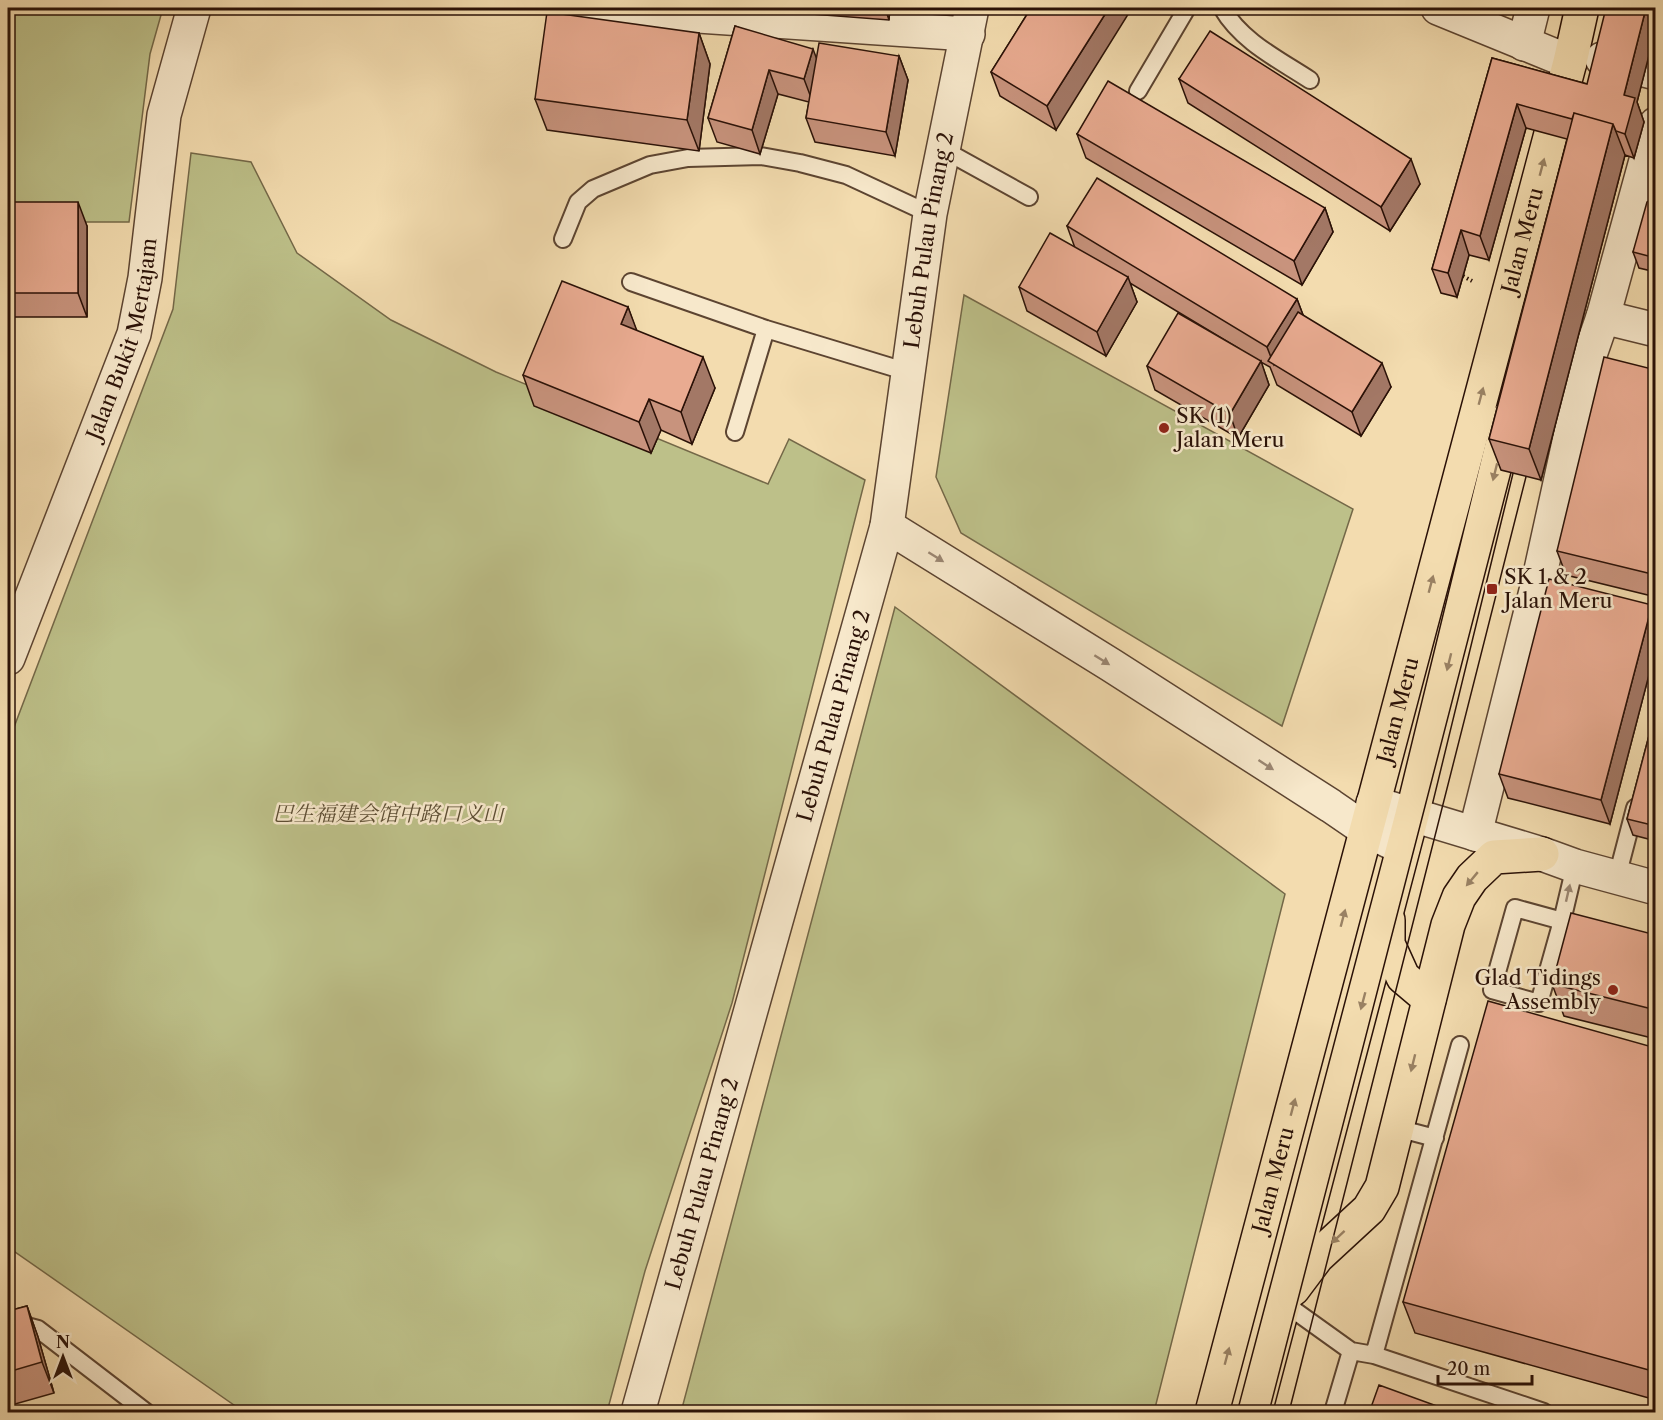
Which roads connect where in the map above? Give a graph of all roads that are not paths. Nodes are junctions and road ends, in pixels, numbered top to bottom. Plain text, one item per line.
1 (194, 8) edge
2 (579, 8) edge
3 (586, 8) edge
4 (1187, 8) edge
5 (1222, 8) edge
6 (1438, 8) edge
7 (1533, 8) edge
8 (1582, 8) edge
9 (1609, 8) edge
10 (970, 21) edge
11 (1524, 44) junction
12 (1583, 60) junction
13 (1656, 73) edge
14 (1310, 80) dead end
15 (1138, 91) dead end
16 (1656, 124) edge
17 (945, 150) junction
18 (1647, 184) edge
19 (1029, 197) dead end
20 (930, 214) junction
21 (563, 239) dead end
22 (631, 282) dead end
23 (1537, 300) edge
24 (1603, 317) junction
25 (766, 329) junction
26 (1656, 330) edge
27 (908, 372) junction
28 (1515, 392) edge
29 (735, 432) dead end
30 (887, 526) junction
31 (8, 658) edge
32 (1638, 797) edge
33 (1412, 815) junction
34 (1370, 817) junction
35 (1474, 834) junction
36 (1403, 848) junction
37 (1542, 854) junction
38 (1575, 866) junction
39 (1617, 877) junction
40 (1656, 888) edge
41 (1389, 903) junction
42 (1562, 921) junction
43 (1604, 932) edge
44 (1429, 999) junction
45 (1460, 1046) dead end
46 (1397, 1128) junction
47 (1435, 1138) junction
48 (1284, 1303) junction
49 (8, 1321) edge
50 (1351, 1351) junction
51 (1374, 1355) junction
52 (146, 1413) edge
53 (638, 1413) edge
54 (1212, 1413) edge
55 (1255, 1413) edge
56 (1333, 1413) edge
57 (1544, 1413) edge

1 - 31 street, Jalan Bukit Mertajam
2 - 3 street
3 - 10 street
4 - 15 lane
5 - 14 lane
6 - 11 street
7 - 11 street
8 - 12 highway, Jalan Meru
9 - 12 highway, Jalan Meru
10 - 17 street, Lebuh Pulau Pinang 2
11 - 12 street
12 - 13 street
12 - 23 highway, Jalan Meru
34 -> 12 highway, Jalan Meru
16 - 18 street
17 - 19 lane
17 - 20 street, Lebuh Pulau Pinang 2
18 - 24 street
20 - 21 lane
20 - 27 street, Lebuh Pulau Pinang 2
22 - 25 lane
24 - 26 street
24 - 35 street
25 - 27 lane
25 - 29 lane
27 - 30 street, Lebuh Pulau Pinang 2
28 -> 33 highway, Jalan Meru
30 -> 34 street
30 - 53 street, Lebuh Pulau Pinang 2
32 - 39 lane
33 - 34 street
33 - 35 street
33 - 36 highway, Jalan Meru
34 - 36 street
54 -> 34 highway, Jalan Meru
35 - 37 street
36 - 41 highway, Jalan Meru
37 - 38 street
37 -> 44 highway
38 - 39 street
42 -> 38 lane
39 - 40 street
41 - 44 highway
41 -> 48 highway, Jalan Meru
42 - 42 lane
42 - 43 lane
44 -> 46 highway
45 - 47 lane
46 - 47 lane
46 -> 48 highway
47 - 51 lane
48 - 50 lane
48 - 55 highway, Jalan Meru
49 - 52 lane
50 - 51 lane
50 - 56 lane
51 - 57 lane

